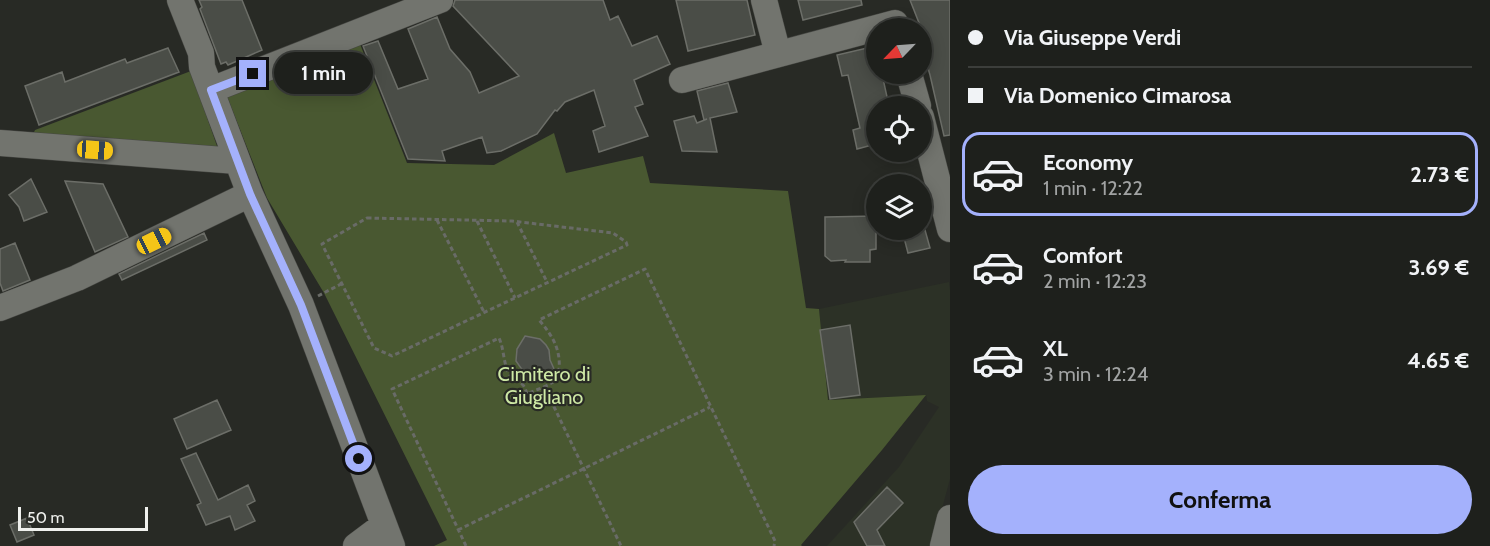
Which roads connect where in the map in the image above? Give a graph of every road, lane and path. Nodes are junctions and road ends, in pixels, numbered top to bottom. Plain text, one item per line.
1 (180, 0) edge
2 (441, 0) edge
3 (764, 0) edge
4 (893, 17) edge
5 (778, 54) junction
6 (682, 80) dead end
7 (211, 90) junction
8 (932, 135) edge
9 (0, 143) edge
10 (940, 148) edge
11 (237, 161) junction
12 (250, 194) junction
13 (437, 219) junction
14 (477, 220) junction
15 (517, 222) junction
16 (950, 229) edge
17 (547, 282) junction
18 (514, 298) junction
19 (0, 308) edge
20 (484, 312) junction
21 (544, 386) junction
22 (711, 406) junction
23 (584, 469) junction
24 (950, 518) edge
25 (458, 530) junction
26 (388, 535) edge
27 (356, 546) edge
28 (466, 546) edge
29 (621, 546) edge
30 (774, 546) edge
31 (943, 546) edge

1 - 7 street
2 - 7 street
3 - 5 street
4 - 5 street
5 - 6 street
7 - 11 street
8 - 10 street
9 - 11 street
10 - 16 street
11 - 12 street
12 - 19 street
12 - 26 street
13 - 14 path
13 - 20 path
13 - 20 path
14 - 15 path
14 - 18 path
15 - 17 path
15 - 17 path
17 - 18 path
18 - 20 path
21 - 22 path
21 - 23 path
21 - 25 path
22 - 23 path
22 - 30 path
23 - 25 path
23 - 29 path
24 - 31 street
25 - 28 path
26 - 27 street

